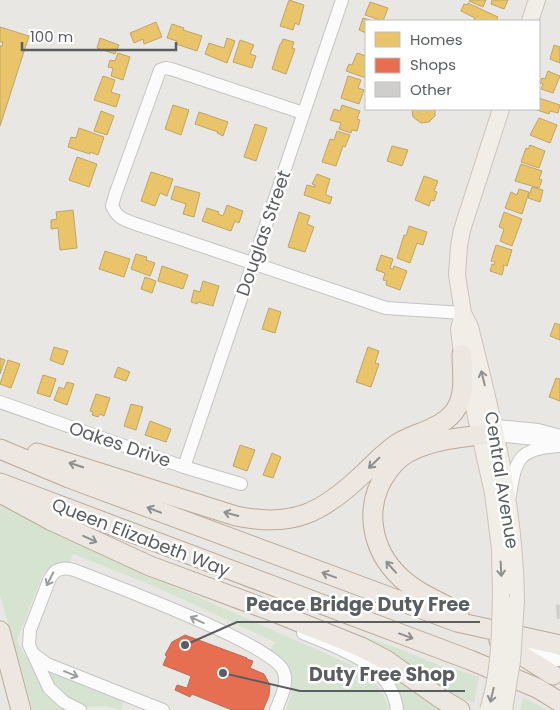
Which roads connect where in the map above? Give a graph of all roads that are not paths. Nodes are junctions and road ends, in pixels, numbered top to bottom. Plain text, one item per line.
1 (342, 0) edge
2 (537, 0) edge
3 (530, 20) edge
4 (501, 110) edge
5 (303, 114) junction
6 (252, 264) junction
7 (463, 313) junction
8 (462, 354) junction
9 (0, 402) edge
10 (488, 430) junction
11 (414, 435) junction
12 (560, 436) edge
13 (0, 441) edge
14 (560, 442) edge
15 (560, 446) edge
16 (0, 449) edge
17 (184, 467) junction
18 (0, 483) edge
19 (240, 484) dead end
20 (0, 493) edge
21 (509, 500) junction
22 (150, 566) junction
23 (0, 631) edge
24 (560, 635) edge
25 (499, 636) junction
26 (30, 649) junction
27 (557, 660) edge
28 (560, 702) edge
29 (21, 710) edge
30 (80, 710) edge
31 (163, 710) edge
32 (276, 710) edge
33 (397, 710) edge
34 (460, 710) edge
35 (488, 710) edge
36 (504, 710) edge

1 - 5 street, Douglas Street
2 - 3 main road
4 - 7 main road, Central Avenue
5 - 6 street, Douglas Street
5 - 6 street
6 - 7 street
6 - 17 street, Douglas Street
7 - 8 main road, Central Avenue
10 -> 7 main road, Central Avenue
8 - 10 main road, Central Avenue
8 - 11 highway
9 - 17 street, Oakes Drive
10 - 11 highway
10 - 12 street
10 - 14 street
10 - 21 main road, Central Avenue
25 -> 10 highway
10 -> 35 main road, Central Avenue, bridge
11 -> 13 highway
15 - 21 street
25 -> 16 highway, Queen Elizabeth Way
17 - 19 street, Oakes Drive
18 -> 28 highway, Queen Elizabeth Way
20 -> 22 highway
21 - 36 main road, Central Avenue, bridge
22 - 33 street
22 - 34 highway
23 - 29 highway
24 - 25 street
25 - 27 highway
25 - 27 highway, Queen Elizabeth Way
26 - 30 street
26 -> 31 street
32 -> 26 street

